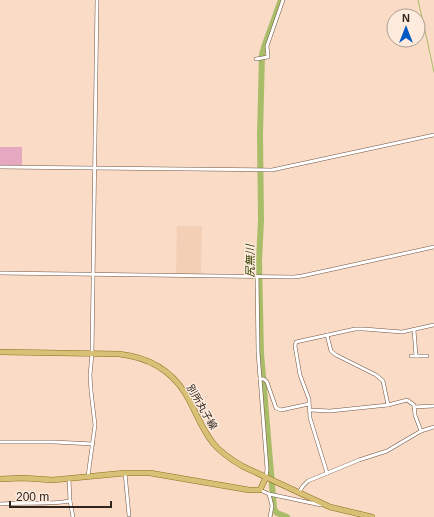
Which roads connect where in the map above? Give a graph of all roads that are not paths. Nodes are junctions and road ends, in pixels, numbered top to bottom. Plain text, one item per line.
1 (97, 0) edge
2 (283, 0) edge
3 (258, 59) dead end
4 (434, 135) edge
5 (0, 167) edge
6 (94, 168) junction
7 (434, 247) edge
8 (0, 273) edge
9 (93, 274) junction
10 (258, 276) junction
11 (434, 325) edge
12 (414, 330) junction
13 (327, 335) junction
14 (0, 352) edge
15 (92, 354) junction
16 (411, 356) dead end
17 (416, 356) junction
18 (427, 356) dead end
19 (262, 379) junction
20 (309, 404) junction
21 (388, 405) junction
22 (434, 406) edge
23 (414, 407) junction
24 (310, 410) junction
25 (434, 427) edge
26 (420, 431) junction
27 (0, 442) edge
28 (93, 444) junction
29 (125, 473) junction
30 (327, 473) junction
31 (88, 476) junction
32 (0, 479) edge
33 (69, 479) junction
34 (270, 480) junction
35 (260, 490) junction
36 (299, 492) junction
37 (272, 495) junction
38 (309, 500) junction
39 (70, 501) junction
40 (0, 504) edge
41 (321, 505) dead end
42 (130, 516) edge
43 (73, 517) edge
44 (124, 517) edge
45 (270, 517) edge
46 (372, 517) edge

1 - 6 street
2 - 3 street
4 - 6 street
5 - 6 street
6 - 9 street
7 - 10 street
8 - 9 street
9 - 10 street
9 - 15 street
10 - 19 street
11 - 12 street
12 - 13 street
12 - 17 street
13 - 20 street
13 - 21 street
14 - 15 main road, 別所丸子線
15 - 28 street
15 - 34 main road, 別所丸子線
16 - 17 street
17 - 18 street
19 - 20 street
19 - 34 street
20 - 24 street
21 - 23 street
21 - 24 street
22 - 23 street
23 - 26 street
24 - 30 street
25 - 26 street
26 - 30 street
27 - 28 street
28 - 31 street
29 - 31 main road
29 - 35 main road
29 - 42 street
30 - 36 street
31 - 33 main road
32 - 33 main road
33 - 39 street
34 - 35 main road
34 - 36 main road, 別所丸子線
35 - 37 street
36 - 38 main road, 別所丸子線
37 - 38 street
37 - 45 street
38 - 41 street
38 - 46 main road, 別所丸子線
39 - 40 street
39 - 43 street
42 - 44 street

